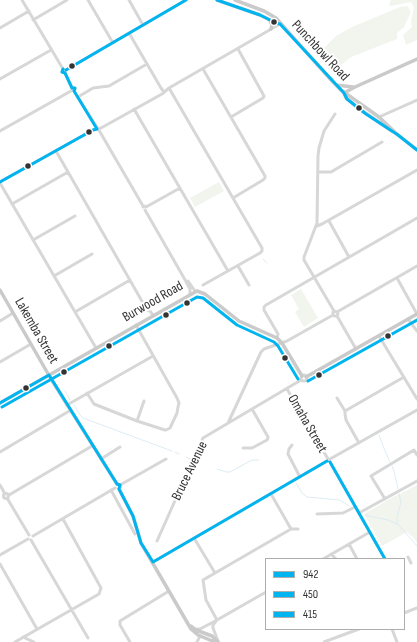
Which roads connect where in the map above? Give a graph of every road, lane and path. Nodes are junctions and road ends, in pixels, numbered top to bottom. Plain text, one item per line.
1 (22, 0) edge
2 (67, 0) edge
3 (88, 0) edge
4 (129, 0) edge
5 (186, 0) edge
6 (217, 0) edge
7 (235, 0) edge
8 (29, 11) junction
9 (269, 19) junction
10 (34, 20) junction
11 (280, 24) junction
12 (143, 25) junction
13 (0, 28) edge
14 (271, 29) junction
15 (129, 33) junction
16 (112, 43) junction
17 (238, 49) junction
18 (51, 50) junction
19 (417, 60) edge
20 (147, 64) junction
21 (203, 69) junction
22 (65, 71) junction
23 (0, 79) edge
24 (333, 83) junction
25 (355, 87) junction
26 (169, 88) junction
27 (72, 90) junction
28 (164, 92) junction
29 (344, 93) junction
30 (78, 96) junction
31 (417, 100) edge
32 (134, 109) junction
33 (335, 114) dead end
34 (231, 117) junction
35 (379, 117) junction
36 (97, 129) junction
37 (0, 131) edge
38 (398, 135) junction
39 (382, 142) dead end
40 (417, 150) edge
41 (56, 151) junction
42 (417, 170) edge
43 (68, 172) junction
44 (318, 172) junction
45 (0, 183) edge
46 (180, 188) junction
47 (233, 198) junction
48 (12, 204) junction
49 (145, 208) junction
50 (75, 216) dead end
51 (417, 218) edge
52 (329, 221) junction
53 (316, 226) junction
54 (33, 240) junction
55 (92, 254) dead end
56 (349, 257) junction
57 (238, 266) junction
58 (417, 266) edge
59 (228, 271) junction
60 (54, 276) junction
61 (314, 277) junction
62 (184, 278) junction
63 (397, 278) junction
64 (130, 280) junction
65 (203, 285) dead end
66 (249, 285) dead end
67 (0, 290) edge
68 (195, 291) junction
69 (190, 294) junction
70 (75, 312) junction
71 (13, 313) junction
72 (335, 313) junction
73 (417, 314) edge
74 (153, 315) junction
75 (408, 319) junction
76 (0, 321) edge
77 (136, 325) junction
78 (417, 331) edge
79 (379, 336) junction
80 (277, 338) junction
81 (282, 343) junction
82 (31, 344) junction
83 (96, 348) junction
84 (356, 349) junction
85 (153, 356) junction
86 (0, 362) edge
87 (49, 375) junction
88 (303, 378) junction
89 (404, 378) junction
90 (287, 389) junction
91 (87, 394) junction
92 (337, 398) dead end
93 (417, 399) edge
94 (144, 401) dead end
95 (0, 403) edge
96 (67, 405) junction
97 (252, 409) junction
98 (71, 410) junction
99 (234, 410) junction
100 (417, 410) edge
101 (345, 411) junction
102 (238, 417) junction
103 (137, 421) junction
104 (228, 423) junction
105 (360, 442) junction
106 (292, 445) dead end
107 (92, 446) junction
108 (120, 447) dead end
109 (243, 448) dead end
110 (0, 452) edge
111 (417, 455) edge
112 (101, 459) junction
113 (166, 459) dead end
114 (329, 460) junction
115 (300, 477) junction
116 (417, 481) edge
117 (0, 485) edge
118 (116, 487) junction
119 (271, 494) junction
120 (6, 496) junction
121 (0, 499) edge
122 (385, 499) junction
123 (355, 507) junction
124 (359, 513) junction
125 (317, 514) dead end
126 (63, 519) junction
127 (291, 529) junction
128 (298, 529) dead end
129 (370, 532) junction
130 (135, 534) dead end
131 (30, 538) junction
132 (194, 538) junction
133 (157, 541) dead end
134 (349, 544) junction
135 (331, 554) junction
136 (0, 555) edge
137 (325, 558) edge
138 (335, 558) edge
139 (356, 558) edge
140 (385, 558) edge
141 (405, 560) edge
142 (153, 562) junction
143 (411, 563) dead end
144 (0, 564) edge
145 (215, 573) junction
146 (170, 591) junction
147 (265, 593) edge
148 (417, 608) edge
149 (71, 609) junction
150 (405, 613) edge
151 (182, 614) junction
152 (218, 620) junction
153 (208, 624) junction
154 (192, 628) junction
155 (37, 629) junction
156 (356, 630) edge
157 (392, 630) edge
158 (202, 634) junction
159 (23, 637) junction
160 (88, 638) dead end
161 (15, 642) edge
162 (34, 642) edge
163 (130, 642) edge
164 (197, 642) edge
165 (215, 642) edge
166 (324, 642) edge
167 (396, 642) edge

1 - 8 street
2 - 10 street
3 - 16 street
4 - 12 street
5 - 12 street
6 - 9 main road, Punchbowl Road
7 - 11 main road, Punchbowl Road
8 - 10 street
8 - 13 street
9 - 11 main road, Punchbowl Road
9 - 14 main road
10 - 18 street
11 - 14 street
11 - 24 main road, Punchbowl Road
12 - 15 street
14 - 17 street
15 - 16 street
15 - 20 street
16 - 22 street
17 - 21 street
17 - 34 street
18 - 22 street
18 - 23 street
19 - 25 main road
20 - 28 street
20 - 30 street
21 - 26 street
21 - 34 street
22 - 27 street
24 - 25 main road
24 - 29 main road, Punchbowl Road
25 - 29 main road
26 - 28 street
26 - 47 street
27 - 30 street
27 - 37 street
28 - 32 street
29 - 35 main road, Punchbowl Road
29 - 38 main road, Punchbowl Road
30 - 36 street
31 - 35 street
32 - 36 street
32 - 46 street
33 - 44 street
34 - 47 street
35 - 38 main road, Punchbowl Road
36 - 41 street
36 - 49 street
38 - 40 main road, Punchbowl Road
39 - 44 street
41 - 43 street
41 - 45 street
42 - 52 street
43 - 48 street
43 - 64 street
44 - 53 street
45 - 48 street
46 - 49 street
46 - 59 street
47 - 57 street
48 - 54 street
49 - 62 street
50 - 54 street
51 - 56 street
52 - 53 street
52 - 56 street
53 - 61 street
54 - 60 street
55 - 60 street
56 - 61 street
57 - 59 street
57 - 66 street
58 - 63 street
59 - 65 street
60 - 70 street
61 - 72 street
61 - 80 street
62 - 68 street
62 - 69 street
63 - 72 street
63 - 73 street
64 - 70 street
64 - 74 street
67 - 71 main road, Lakemba Street
68 - 69 main road, Burwood Road
68 - 80 main road, Burwood Road
69 - 74 main road, Burwood Road
70 - 83 street
71 - 76 street
71 - 82 main road, Lakemba Street
72 - 81 street
72 - 84 street
73 - 75 main road
74 - 77 main road, Burwood Road
75 - 78 street
75 - 79 main road
77 - 83 main road, Burwood Road
77 - 85 street
79 - 84 main road
79 - 89 street
80 - 81 main road, Burwood Road
81 - 88 main road, Burwood Road
81 - 99 street
82 - 86 street
82 - 87 main road, Lakemba Street
83 - 87 main road, Burwood Road
84 - 88 main road
85 - 91 street
85 - 103 street
87 - 95 main road, Burwood Road
87 - 96 main road, Lakemba Street
88 - 90 street, Bruce Avenue
89 - 93 street
89 - 101 street
90 - 97 street, Bruce Avenue
90 - 114 street, Omaha Street
91 - 96 street
91 - 103 street
92 - 101 street
94 - 103 street
96 - 98 main road, Lakemba Street
97 - 102 street, Bruce Avenue
97 - 109 street
98 - 107 main road, Lakemba Street
98 - 110 street
99 - 102 street
99 - 104 street
100 - 105 street
101 - 105 street
102 - 104 street, Bruce Avenue
104 - 133 street, Bruce Avenue
105 - 114 street
106 - 115 street
107 - 112 main road, Lakemba Street
107 - 120 street
108 - 112 street
111 - 122 street
112 - 118 main road, Lakemba Street
113 - 118 street
114 - 115 street
114 - 123 street, Omaha Street
115 - 119 street
116 - 122 street
117 - 120 street
118 - 126 street
118 - 130 street
118 - 142 main road, Lakemba Street
119 - 127 street
119 - 132 street
120 - 121 street
120 - 131 street
122 - 124 street
123 - 124 street, Omaha Street
123 - 125 street
124 - 129 street, Omaha Street
126 - 131 street
126 - 149 street
127 - 128 street
127 - 145 street
129 - 134 street
129 - 140 street, Omaha Street
131 - 136 street
131 - 149 street
132 - 142 street
132 - 145 street
134 - 135 street
134 - 139 street
135 - 137 street
135 - 138 street
141 - 143 street
142 - 146 main road, Lakemba Street
144 - 155 street
145 - 152 street
146 - 151 main road, Lakemba Street
146 - 163 street
147 - 152 street
148 - 150 street
149 - 155 street
149 - 160 street
151 - 154 main road
151 - 158 main road
152 - 153 street
152 - 165 street
153 - 154 street
153 - 158 street
154 - 158 main road
155 - 159 street
156 - 166 street
157 - 167 street
158 - 164 street
158 - 165 main road
158 - 165 main road
159 - 161 street
159 - 162 street

